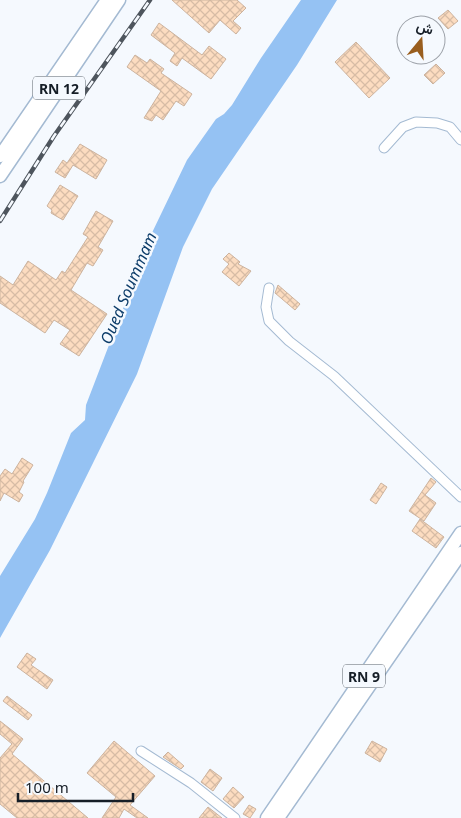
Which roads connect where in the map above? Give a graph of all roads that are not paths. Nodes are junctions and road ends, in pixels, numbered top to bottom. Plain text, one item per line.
1 (107, 0) edge
2 (119, 0) edge
3 (461, 140) edge
4 (384, 148) dead end
5 (0, 156) edge
6 (0, 176) edge
7 (269, 288) dead end
8 (461, 497) edge
9 (461, 533) edge
10 (461, 553) edge
11 (141, 750) dead end
12 (236, 818) edge
13 (267, 818) edge
14 (278, 818) edge

1 - 5 highway, RN 12
2 - 6 highway, RN 12
3 - 4 street
7 - 8 street
9 - 13 highway, RN 9
10 - 14 highway, RN 9
11 - 12 street

